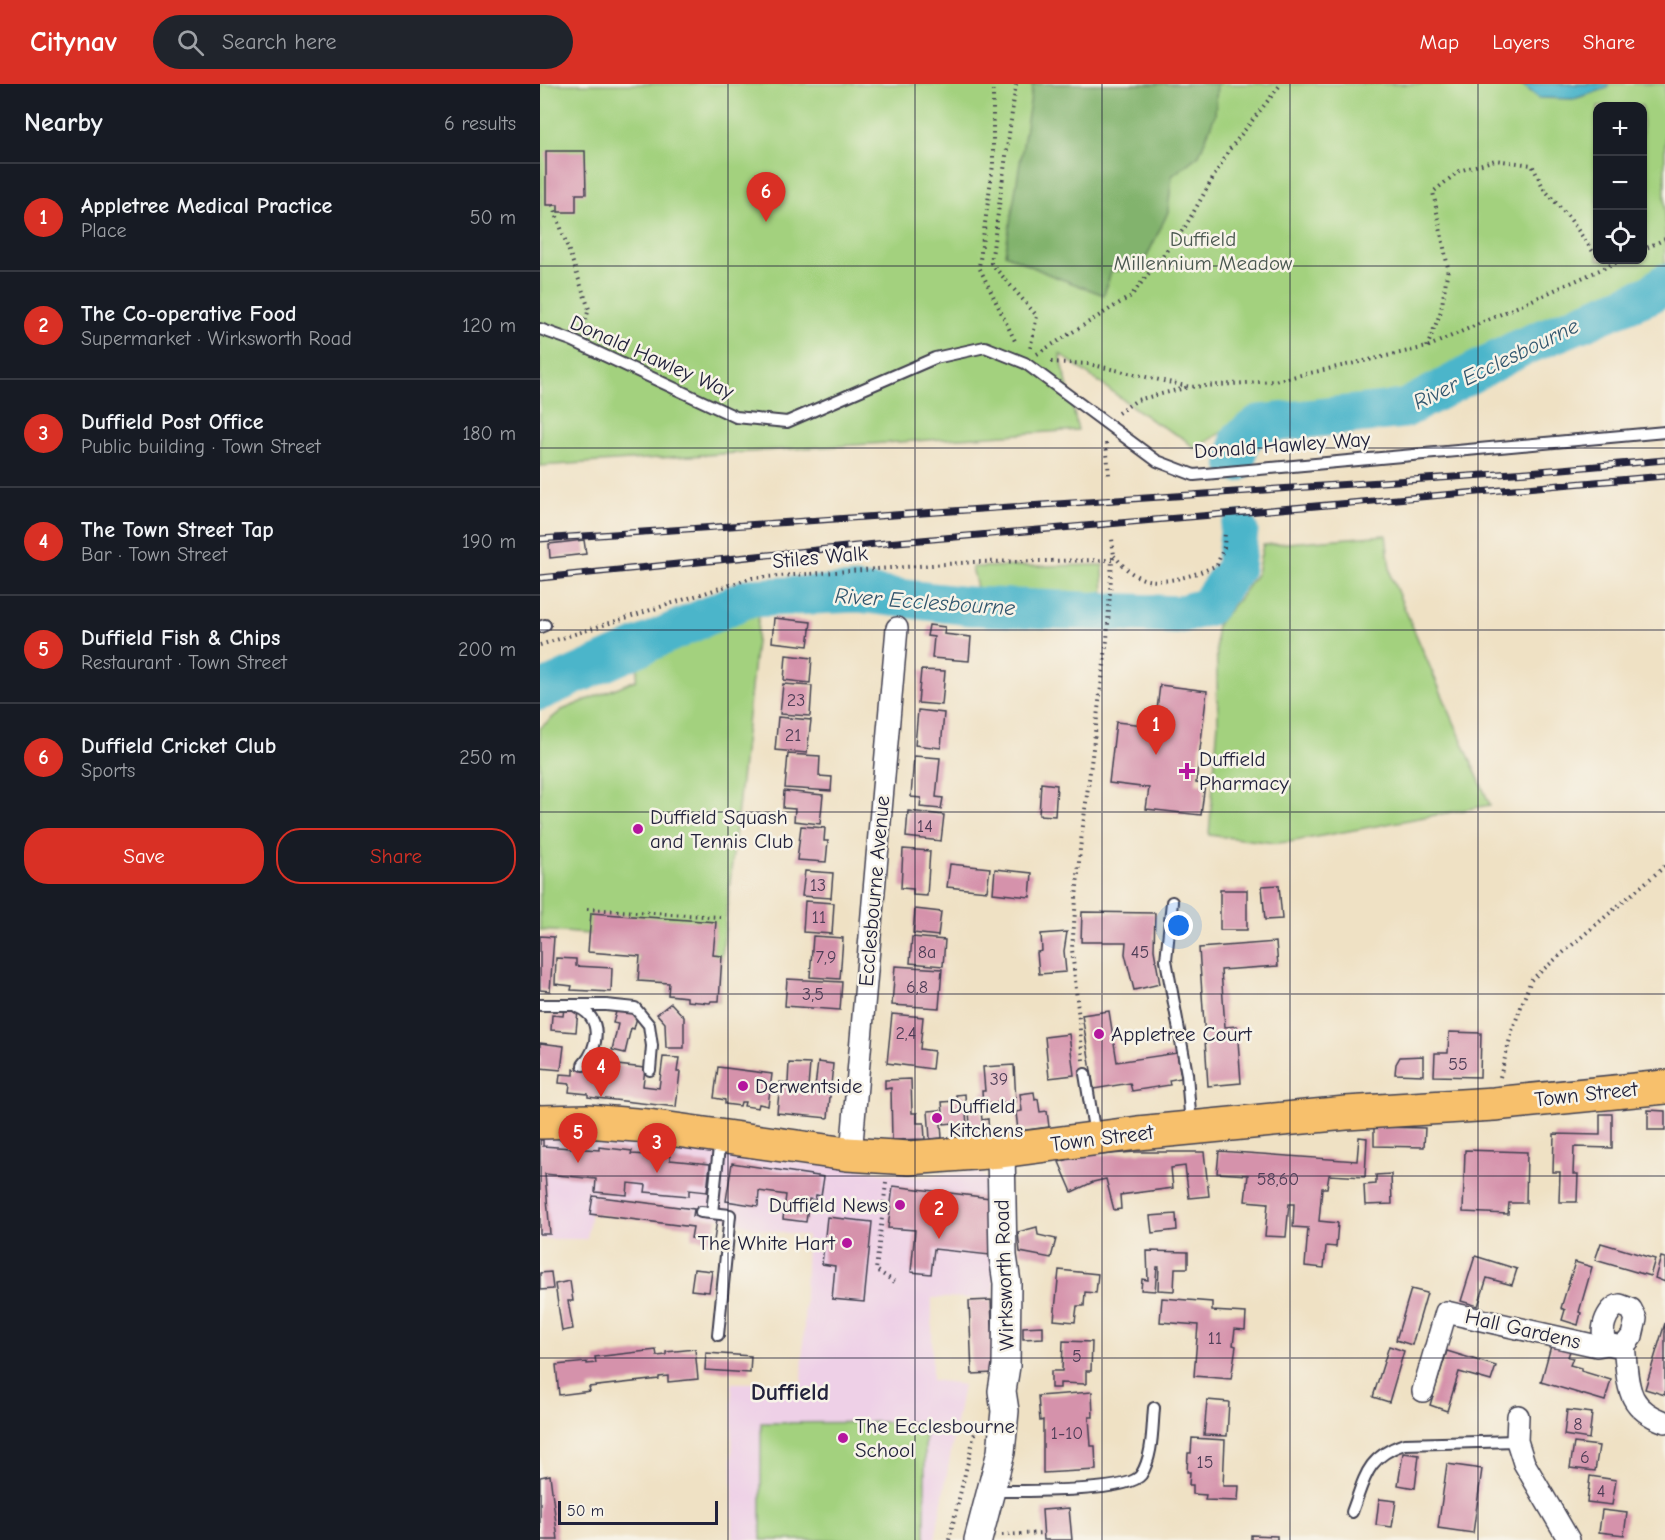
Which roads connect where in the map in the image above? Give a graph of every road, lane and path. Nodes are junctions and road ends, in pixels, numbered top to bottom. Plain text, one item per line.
1 (993, 84) edge
2 (1016, 84) edge
3 (1281, 84) edge
4 (553, 205) dead end
5 (1665, 240) edge
6 (1647, 248) edge
7 (1593, 252) edge
8 (1612, 264) edge
9 (540, 329) edge
10 (578, 343) junction
11 (1427, 347) junction
12 (1029, 350) dead end
13 (1036, 355) dead end
14 (1047, 362) dead end
15 (1025, 363) junction
16 (1190, 387) junction
17 (1105, 422) junction
18 (1665, 432) edge
19 (1109, 476) dead end
20 (1225, 532) dead end
21 (1112, 539) dead end
22 (1113, 558) junction
23 (897, 628) dead end
24 (540, 645) edge
25 (1665, 866) edge
26 (1172, 902) dead end
27 (587, 909) dead end
28 (720, 917) dead end
29 (540, 1005) edge
30 (577, 1006) junction
31 (583, 1065) dead end
32 (650, 1070) dead end
33 (1085, 1074) joint
34 (1665, 1087) edge
35 (1494, 1104) junction
36 (542, 1120) edge
37 (1195, 1127) junction
38 (721, 1135) junction
39 (1096, 1138) junction
40 (1002, 1151) junction
41 (851, 1154) junction
42 (889, 1157) junction
43 (898, 1284) dead end
44 (718, 1335) dead end
45 (1423, 1390) dead end
46 (1002, 1391) junction
47 (1154, 1408) dead end
48 (1518, 1416) dead end
49 (1665, 1422) edge
50 (1517, 1441) junction
51 (991, 1491) junction
52 (1352, 1512) dead end
53 (1043, 1533) dead end
54 (1033, 1534) junction
55 (978, 1538) edge
56 (949, 1540) edge
57 (1034, 1540) edge
58 (1569, 1540) edge

1 - 15 path
2 - 12 path
3 - 13 path
4 - 10 path
5 - 6 path
7 - 11 path
8 - 11 path
9 - 10 lane, Donald Hawley Way
10 - 15 lane, Donald Hawley Way
11 - 16 path
14 - 16 path
15 - 17 lane, Donald Hawley Way
16 - 17 path
17 - 18 lane, Donald Hawley Way
17 - 19 path
20 - 22 path
21 - 22 path
22 - 24 path, Stiles Walk
22 - 33 path
23 - 41 street, Ecclesbourne Avenue
25 - 35 path
26 - 37 lane
27 - 28 path
29 - 30 lane
30 - 31 lane
30 - 32 lane
33 - 39 lane
34 - 35 highway, Town Street
35 - 37 highway, Town Street
36 - 38 highway, Town Street
37 - 39 highway, Town Street
38 - 41 highway, Town Street
38 - 44 lane
39 - 40 highway, Town Street
40 - 42 highway, Town Street
40 - 46 street, Wirksworth Road
41 - 42 highway, Town Street
42 - 43 path
45 - 49 street, Hall Gardens
46 - 51 street, Wirksworth Road
46 - 56 path
47 - 51 lane
48 - 50 street
50 - 52 lane
50 - 58 street
51 - 55 street, Wirksworth Road
53 - 54 path
54 - 55 path
54 - 57 path

